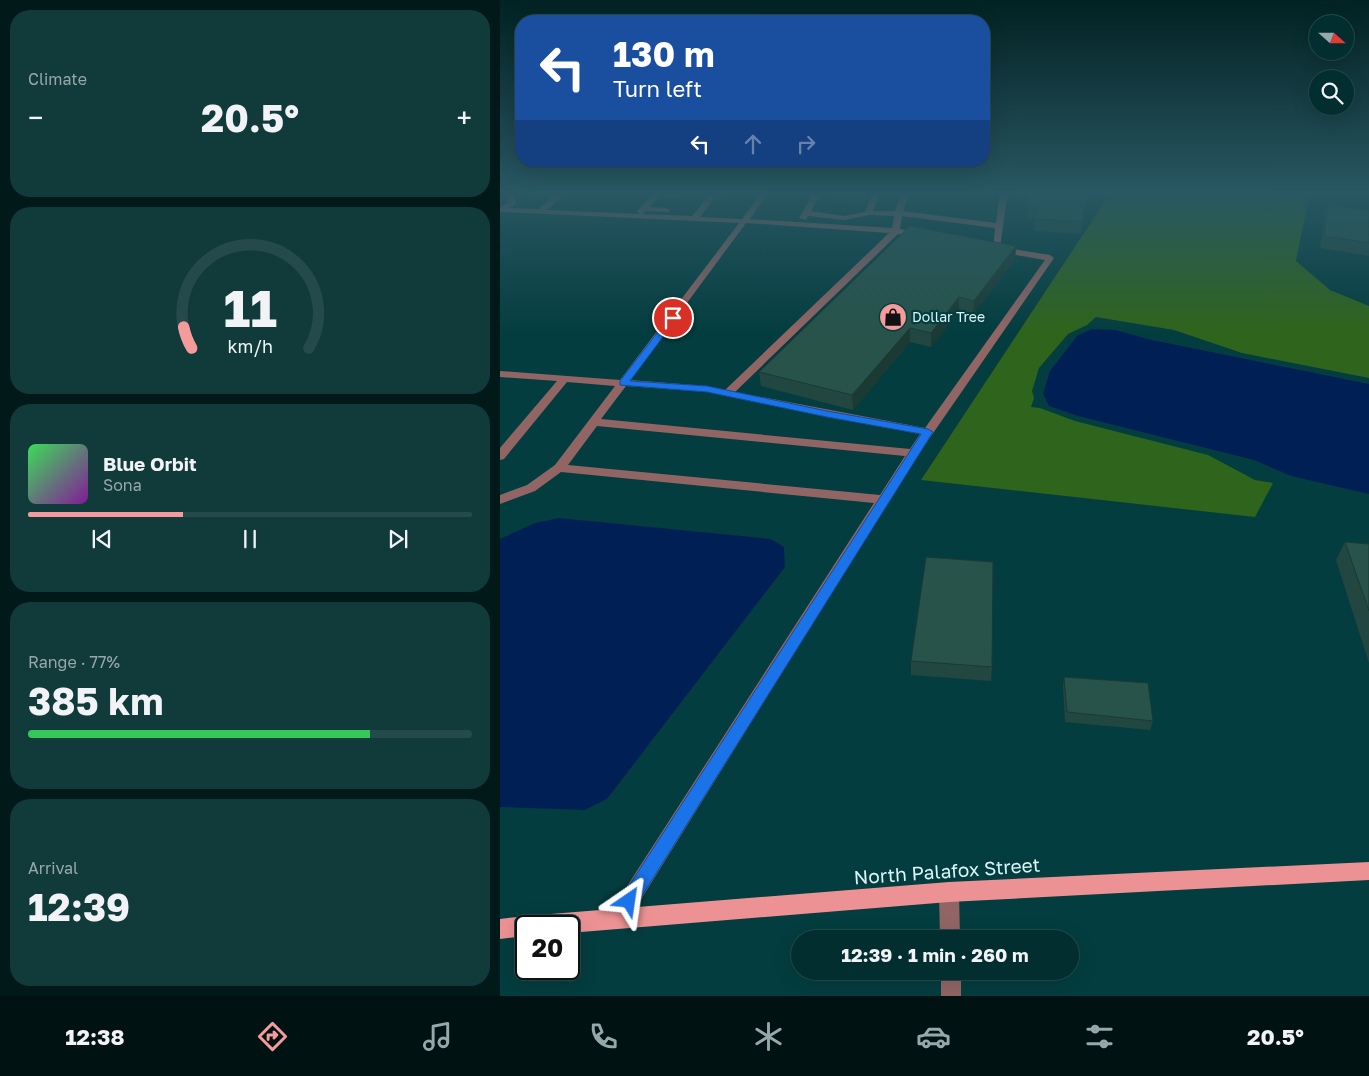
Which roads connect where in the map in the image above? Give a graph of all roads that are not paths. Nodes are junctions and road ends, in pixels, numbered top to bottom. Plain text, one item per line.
1 (733, 238) edge
2 (888, 238) edge
3 (994, 238) edge
4 (501, 375) edge
5 (564, 379) junction
6 (623, 383) junction
7 (728, 393) junction
8 (593, 422) junction
9 (928, 432) junction
10 (912, 454) junction
11 (500, 456) edge
12 (559, 468) junction
13 (500, 500) edge
14 (883, 500) junction
15 (1369, 871) edge
16 (949, 892) junction
17 (618, 918) junction
18 (580, 921) edge
19 (515, 927) edge
20 (500, 929) edge
21 (950, 930) edge
22 (951, 980) edge
23 (951, 996) edge

1 - 6 street
2 - 7 street
3 - 9 street
4 - 5 street
5 - 6 street
5 - 11 street
6 - 7 street
6 - 8 street
7 - 9 street
8 - 10 street
8 - 12 street
9 - 10 street
10 - 14 street
12 - 13 street
12 - 14 street
14 - 17 street
15 - 16 main road, North Palafox Street
16 - 17 main road, North Palafox Street
16 - 21 street
17 - 18 main road, North Palafox Street
19 - 20 main road, North Palafox Street
22 - 23 street

